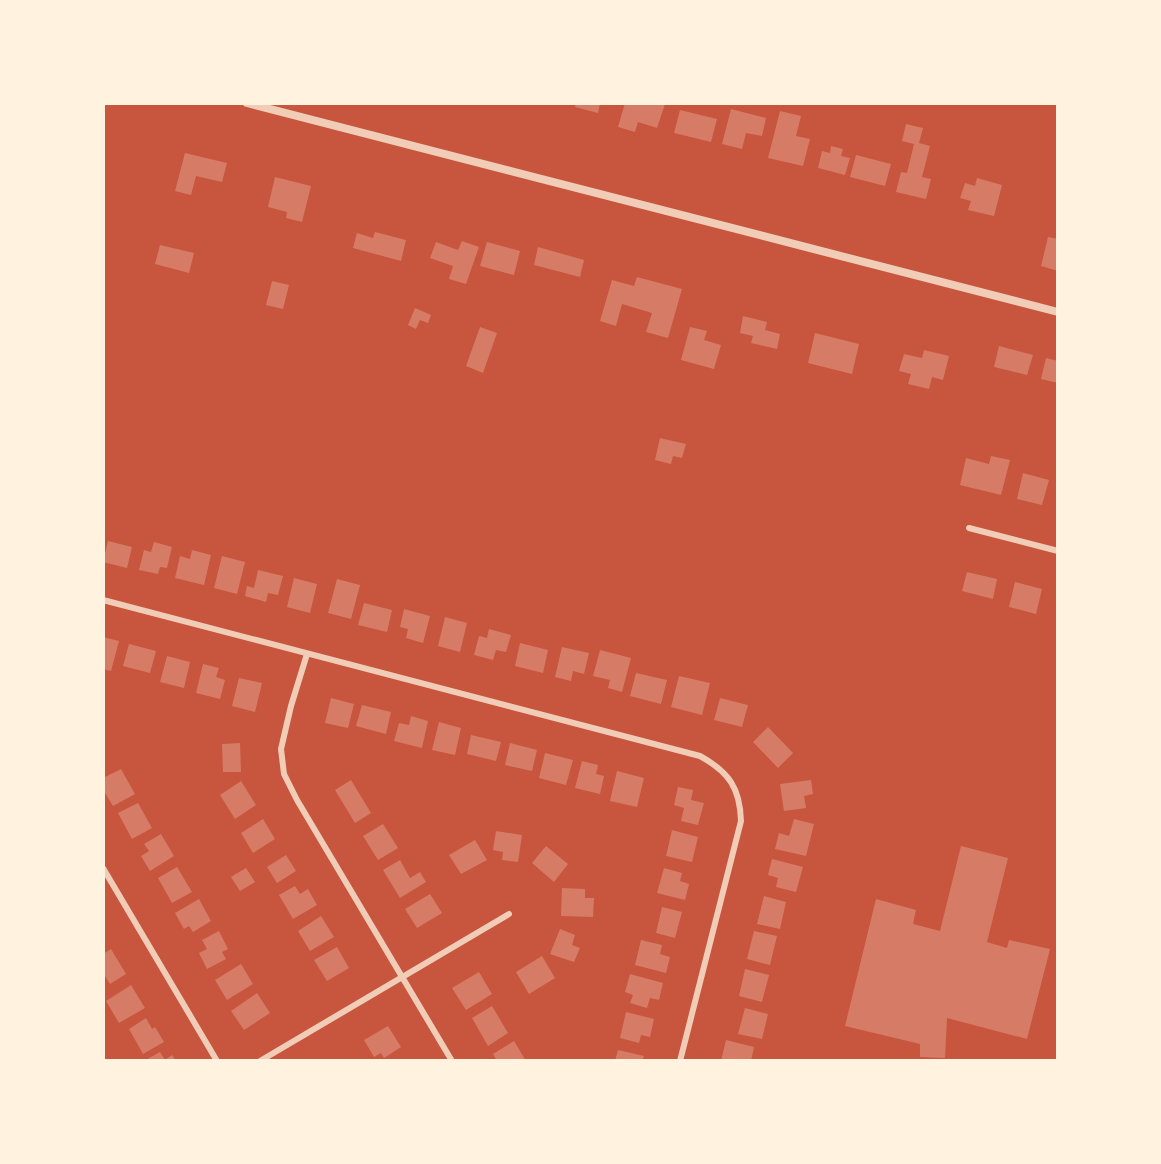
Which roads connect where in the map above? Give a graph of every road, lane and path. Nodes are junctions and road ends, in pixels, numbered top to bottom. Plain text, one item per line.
1 (247, 103) edge
2 (1058, 312) edge
3 (969, 528) dead end
4 (1058, 551) edge
5 (103, 600) edge
6 (307, 654) junction
7 (103, 868) edge
8 (509, 915) dead end
9 (402, 976) junction
10 (217, 1061) edge
11 (260, 1061) edge
12 (452, 1061) edge
13 (680, 1061) edge

1 - 2 street
3 - 4 street
5 - 6 street
6 - 9 street
6 - 13 street
7 - 10 street
8 - 9 street
9 - 11 street
9 - 12 street

